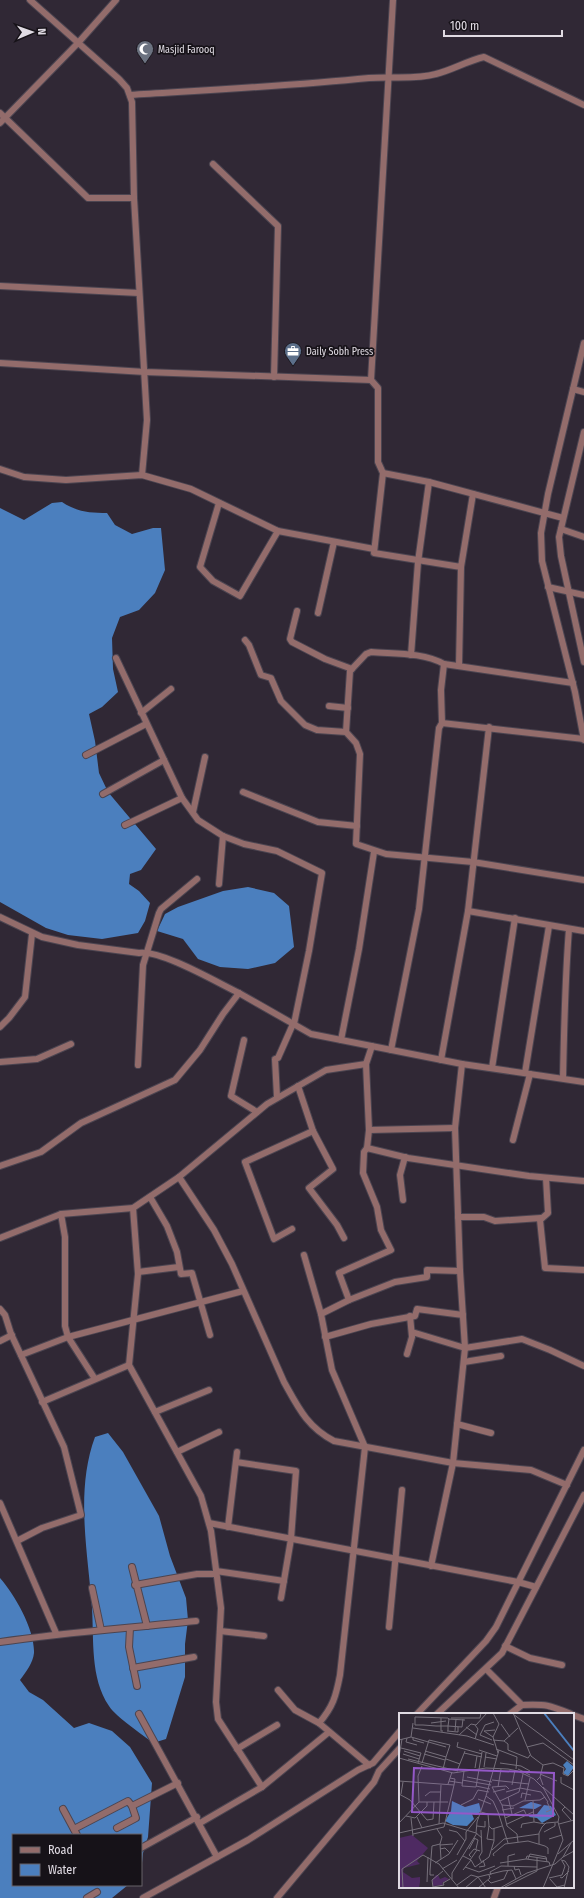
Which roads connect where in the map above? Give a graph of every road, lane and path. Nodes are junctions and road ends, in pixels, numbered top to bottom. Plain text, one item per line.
1 (30, 0) edge
2 (116, 0) edge
3 (393, 0) edge
4 (78, 43) junction
5 (388, 76) junction
6 (130, 95) junction
7 (584, 105) edge
8 (3, 115) edge
9 (0, 123) edge
10 (213, 164) dead end
11 (134, 198) junction
12 (0, 286) edge
13 (139, 293) junction
14 (584, 343) edge
15 (0, 363) edge
16 (145, 372) junction
17 (274, 377) junction
18 (372, 380) junction
19 (573, 389) junction
20 (584, 392) edge
21 (584, 432) edge
22 (0, 469) edge
23 (383, 473) junction
24 (142, 474) junction
25 (429, 482) junction
26 (473, 494) junction
27 (219, 503) junction
28 (545, 513) junction
29 (563, 518) junction
30 (561, 529) junction
31 (278, 530) junction
32 (584, 537) edge
33 (334, 542) junction
34 (374, 549) junction
35 (418, 562) junction
36 (461, 567) junction
37 (548, 586) junction
38 (568, 591) junction
39 (584, 595) edge
40 (297, 611) dead end
41 (318, 613) dead end
42 (245, 640) dead end
43 (411, 655) junction
44 (116, 658) dead end
45 (584, 662) edge
46 (444, 664) junction
47 (459, 666) junction
48 (352, 669) junction
49 (573, 683) junction
50 (171, 689) dead end
51 (329, 706) dead end
52 (348, 708) junction
53 (141, 713) junction
54 (442, 723) junction
55 (146, 724) junction
56 (490, 728) junction
57 (346, 732) junction
58 (584, 739) edge
59 (86, 755) dead end
60 (205, 757) dead end
61 (164, 760) junction
62 (243, 792) dead end
63 (103, 794) dead end
64 (182, 798) junction
65 (193, 812) junction
66 (125, 825) dead end
67 (357, 826) junction
68 (223, 836) junction
69 (374, 852) junction
70 (424, 856) junction
71 (473, 862) junction
72 (197, 879) dead end
73 (584, 880) edge
74 (219, 884) dead end
75 (468, 911) junction
76 (0, 917) edge
77 (515, 918) junction
78 (549, 926) junction
79 (569, 929) junction
80 (584, 931) edge
81 (32, 934) junction
82 (147, 952) junction
83 (239, 993) junction
84 (293, 1024) junction
85 (0, 1026) edge
86 (244, 1040) dead end
87 (341, 1040) junction
88 (71, 1044) dead end
89 (372, 1046) junction
90 (391, 1050) junction
91 (441, 1060) junction
92 (0, 1062) edge
93 (366, 1064) junction
94 (462, 1064) junction
95 (138, 1065) dead end
96 (492, 1068) junction
97 (527, 1073) junction
98 (563, 1078) junction
99 (584, 1082) edge
100 (298, 1086) junction
101 (277, 1097) junction
102 (257, 1112) junction
103 (455, 1128) junction
104 (369, 1130) junction
105 (313, 1131) junction
106 (514, 1140) dead end
107 (367, 1148) junction
108 (405, 1157) junction
109 (0, 1158) edge
110 (456, 1164) junction
111 (2, 1165) edge
112 (179, 1177) junction
113 (546, 1178) junction
114 (584, 1181) edge
115 (150, 1197) junction
116 (403, 1200) dead end
117 (133, 1208) junction
118 (61, 1214) junction
119 (458, 1217) junction
120 (541, 1218) junction
121 (292, 1229) dead end
122 (0, 1238) edge
123 (344, 1238) dead end
124 (304, 1255) dead end
125 (179, 1267) junction
126 (584, 1270) edge
127 (138, 1272) junction
128 (460, 1272) junction
129 (243, 1291) junction
130 (350, 1300) junction
131 (201, 1303) junction
132 (0, 1309) edge
133 (321, 1314) junction
134 (463, 1315) junction
135 (410, 1316) junction
136 (134, 1321) junction
137 (412, 1332) junction
138 (12, 1335) junction
139 (210, 1335) dead end
140 (68, 1337) junction
141 (326, 1337) junction
142 (0, 1341) edge
143 (465, 1348) junction
144 (407, 1354) dead end
145 (21, 1355) junction
146 (501, 1356) dead end
147 (464, 1362) junction
148 (129, 1365) junction
149 (584, 1366) edge
150 (95, 1379) junction
151 (209, 1390) dead end
152 (42, 1402) junction
153 (155, 1412) junction
154 (457, 1424) junction
155 (219, 1432) dead end
156 (491, 1433) dead end
157 (365, 1447) junction
158 (584, 1450) edge
159 (177, 1452) junction
160 (237, 1452) dead end
161 (236, 1462) junction
162 (453, 1463) junction
163 (566, 1485) junction
164 (402, 1490) dead end
165 (584, 1495) edge
166 (0, 1504) edge
167 (208, 1523) junction
168 (228, 1527) junction
169 (291, 1539) junction
170 (17, 1541) junction
171 (355, 1552) junction
172 (395, 1559) junction
173 (431, 1566) junction
174 (132, 1568) dead end
175 (216, 1573) junction
176 (284, 1581) junction
177 (518, 1582) junction
178 (135, 1584) junction
179 (536, 1587) junction
180 (92, 1588) dead end
181 (281, 1598) dead end
182 (196, 1621) dead end
183 (147, 1626) junction
184 (389, 1627) dead end
185 (130, 1628) junction
186 (101, 1630) junction
187 (220, 1631) junction
188 (56, 1633) junction
189 (264, 1636) dead end
190 (0, 1642) edge
191 (506, 1646) junction
192 (194, 1656) dead end
193 (562, 1665) dead end
194 (133, 1668) junction
195 (486, 1669) junction
196 (137, 1686) dead end
197 (278, 1690) dead end
198 (522, 1705) junction
199 (418, 1713) edge
200 (438, 1713) edge
201 (511, 1713) edge
202 (568, 1713) edge
203 (139, 1714) dead end
204 (574, 1715) edge
205 (584, 1719) edge
206 (319, 1723) junction
207 (277, 1725) dead end
208 (329, 1732) junction
209 (399, 1732) edge
210 (237, 1749) junction
211 (399, 1749) edge
212 (371, 1764) junction
213 (379, 1771) junction
214 (178, 1783) junction
215 (262, 1787) junction
216 (132, 1806) junction
217 (63, 1809) dead end
218 (198, 1820) junction
219 (117, 1828) dead end
220 (75, 1832) edge
221 (142, 1848) edge
222 (217, 1857) junction
223 (498, 1888) edge
224 (97, 1892) dead end
225 (87, 1898) edge
226 (143, 1898) edge
227 (277, 1898) edge
228 (494, 1898) edge

1 - 4 street
2 - 4 street
3 - 5 street
4 - 6 street
4 - 8 street
5 - 6 street
5 - 7 street
5 - 18 street
6 - 11 street
8 - 9 street
8 - 11 street
10 - 17 street
11 - 13 street
12 - 13 street
13 - 16 street
14 - 19 street
15 - 16 street
16 - 17 street
16 - 24 street
17 - 18 street
18 - 23 street
19 - 20 street
19 - 28 street
21 - 29 street
22 - 24 street
23 - 25 street
23 - 34 street
24 - 27 street
25 - 26 street
25 - 35 street
26 - 28 street
26 - 36 street
27 - 31 street
27 - 31 street
28 - 29 street
28 - 37 street
29 - 30 street
30 - 32 street
30 - 38 street
31 - 33 street
33 - 34 street
33 - 41 street
34 - 35 street
35 - 36 street
35 - 43 street
36 - 47 street
37 - 38 street
37 - 49 street
38 - 39 street
38 - 45 street
40 - 48 street
42 - 57 street
43 - 46 street
43 - 48 street
44 - 53 street
46 - 47 street
46 - 54 street
47 - 49 street
48 - 52 street
49 - 58 street
50 - 53 street
51 - 52 street
52 - 57 street
53 - 55 street
54 - 56 street
54 - 70 street
55 - 59 street
55 - 61 street
56 - 58 street
56 - 71 street
57 - 67 street
60 - 65 street
61 - 63 street
61 - 64 street
62 - 67 street
64 - 65 street
64 - 66 street
65 - 68 street
67 - 69 street
68 - 74 street
68 - 84 street
69 - 70 street
69 - 87 street
70 - 71 street
70 - 90 street
71 - 73 street
71 - 75 street
72 - 82 street
75 - 77 street
75 - 91 street
76 - 81 street
77 - 78 street
77 - 96 street
78 - 79 street
78 - 97 street
79 - 80 street
79 - 98 street
81 - 82 street
81 - 85 street
82 - 83 street
82 - 95 street
83 - 84 street
83 - 111 street
84 - 87 street
84 - 101 street
86 - 102 street
87 - 89 street
88 - 92 street
89 - 90 street
89 - 93 street
90 - 91 street
91 - 94 street
93 - 100 street
93 - 104 street
94 - 96 street
94 - 103 street
96 - 97 street
97 - 98 street
97 - 106 street
98 - 99 street
100 - 101 street
100 - 105 street
101 - 102 street
102 - 112 street
103 - 104 street
103 - 110 street
104 - 107 street
105 - 121 street
105 - 123 street
107 - 108 street
107 - 130 street
108 - 110 street
108 - 116 street
109 - 111 street
110 - 113 street
110 - 119 street
112 - 115 street
112 - 129 street
113 - 114 street
113 - 120 street
115 - 117 street
115 - 125 street
117 - 118 street
117 - 127 street
118 - 122 street
118 - 140 street
119 - 120 street
119 - 128 street
120 - 126 street
124 - 133 street
125 - 127 street
125 - 131 street
127 - 136 street
128 - 130 street
128 - 134 street
129 - 131 street
129 - 157 street
130 - 133 street
131 - 136 street
131 - 139 street
132 - 138 street
133 - 141 street
134 - 135 street
134 - 143 street
135 - 137 street
135 - 141 street
136 - 140 street
136 - 148 street
137 - 143 street
137 - 144 street
138 - 142 street
138 - 145 street
140 - 145 street
140 - 150 street
141 - 157 street
143 - 147 street
143 - 149 street
145 - 152 street
146 - 147 street
147 - 154 street
148 - 150 street
148 - 153 street
150 - 152 street
151 - 153 street
152 - 170 street
153 - 159 street
154 - 156 street
154 - 162 street
155 - 159 street
157 - 162 street
157 - 171 street
158 - 163 street
159 - 167 street
160 - 161 street
161 - 168 street
161 - 169 street
162 - 163 street
162 - 173 street
163 - 177 street
164 - 172 street
165 - 179 street
166 - 170 street
167 - 168 street
167 - 175 street
168 - 169 street
169 - 171 street
169 - 176 street
170 - 188 street
171 - 172 street
171 - 206 street
172 - 173 street
172 - 184 street
173 - 177 street
174 - 178 street
175 - 176 street
175 - 178 street
175 - 187 street
176 - 181 street
177 - 179 street
177 - 199 street
178 - 183 street
179 - 191 street
180 - 186 street
182 - 183 street
183 - 185 street
185 - 186 street
185 - 194 street
186 - 188 street
187 - 189 street
187 - 210 street
188 - 190 street
191 - 193 street
191 - 195 street
192 - 194 street
194 - 196 street
195 - 198 street
195 - 200 street
197 - 206 street
198 - 201 street
198 - 202 street
203 - 214 street
204 - 205 street
206 - 208 street
207 - 210 street
208 - 212 street
208 - 215 street
209 - 212 street
210 - 215 street
211 - 213 street
212 - 213 street
212 - 222 street
213 - 227 street
214 - 216 street
214 - 218 street
215 - 218 street
216 - 219 street
216 - 220 street
217 - 220 street
218 - 221 street
218 - 222 street
222 - 226 street
223 - 228 street
224 - 225 street

